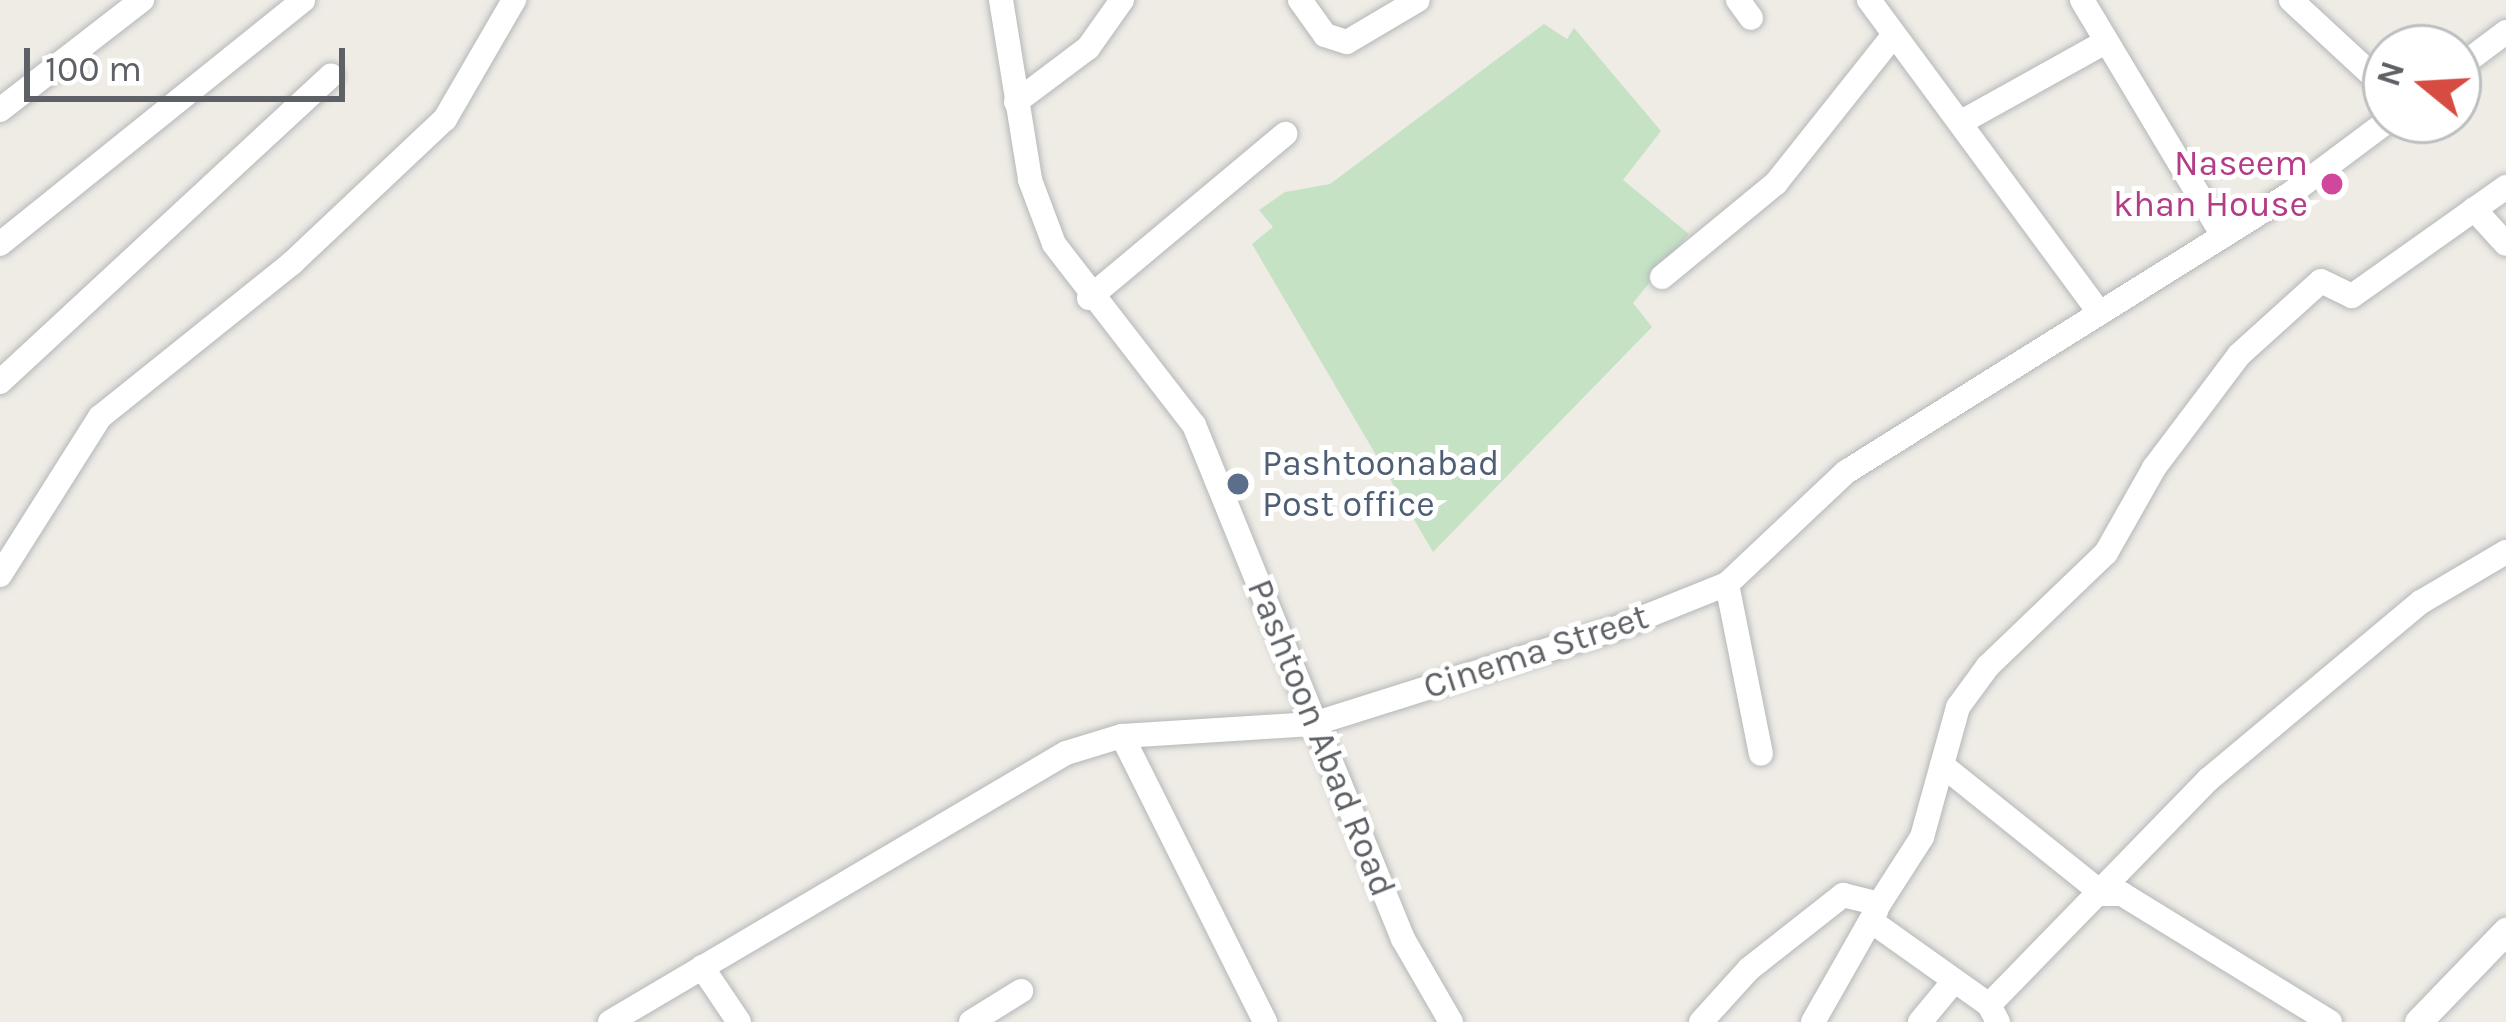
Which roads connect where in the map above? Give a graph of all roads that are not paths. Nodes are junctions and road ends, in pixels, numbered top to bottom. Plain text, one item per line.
1 (142, 0) edge
2 (303, 0) edge
3 (514, 0) edge
4 (1001, 0) edge
5 (1122, 0) edge
6 (1300, 0) edge
7 (1418, 0) edge
8 (1870, 0) edge
9 (2082, 0) edge
10 (2290, 0) edge
11 (1893, 36) junction
12 (2105, 42) junction
13 (2362, 66) edge
14 (331, 75) dead end
15 (1016, 102) junction
16 (0, 110) edge
17 (1965, 120) junction
18 (1285, 134) dead end
19 (2362, 139) edge
20 (2506, 187) edge
21 (2474, 209) junction
22 (2223, 236) junction
23 (0, 244) edge
24 (2506, 244) edge
25 (1662, 277) dead end
26 (1089, 298) junction
27 (2100, 313) junction
28 (0, 382) edge
29 (2506, 552) edge
30 (0, 575) edge
31 (1727, 584) junction
32 (1313, 724) junction
33 (1122, 736) junction
34 (1761, 754) dead end
35 (1942, 765) junction
36 (2103, 893) junction
37 (1875, 913) junction
38 (2506, 931) edge
39 (702, 968) junction
40 (1954, 981) junction
41 (1021, 991) dead end
42 (1994, 1014) edge
43 (610, 1022) edge
44 (739, 1022) edge
45 (971, 1022) edge
46 (1265, 1022) edge
47 (1451, 1022) edge
48 (1701, 1022) edge
49 (1813, 1022) edge
50 (1920, 1022) edge
51 (2330, 1022) edge
52 (2418, 1022) edge

1 - 16 street
2 - 23 street
3 - 30 street
4 - 15 street, Pashtoon Abad Road
5 - 15 street
6 - 7 street
8 - 11 street
9 - 12 street
10 - 13 street
11 - 17 street
11 - 25 street
12 - 17 street
12 - 22 street
14 - 28 street
15 - 26 street, Pashtoon Abad Road
17 - 27 street
18 - 26 street
19 - 22 street, Cinema Street
20 - 21 street
21 - 24 street
21 - 35 street
22 - 27 street, Cinema Street
26 - 32 street, Pashtoon Abad Road
27 - 31 street, Cinema Street
29 - 36 street
31 - 32 street, Cinema Street
31 - 34 street
32 - 33 street, Cinema Street
32 - 47 street, Pashtoon Abad Road
33 - 39 street, Cinema Street
33 - 46 street
35 - 36 street
35 - 37 street
36 - 42 street
36 - 51 street
37 - 40 street
37 - 48 street
37 - 49 street
38 - 52 street
39 - 43 street, Cinema Street
39 - 44 street
40 - 42 street
40 - 50 street
41 - 45 street

